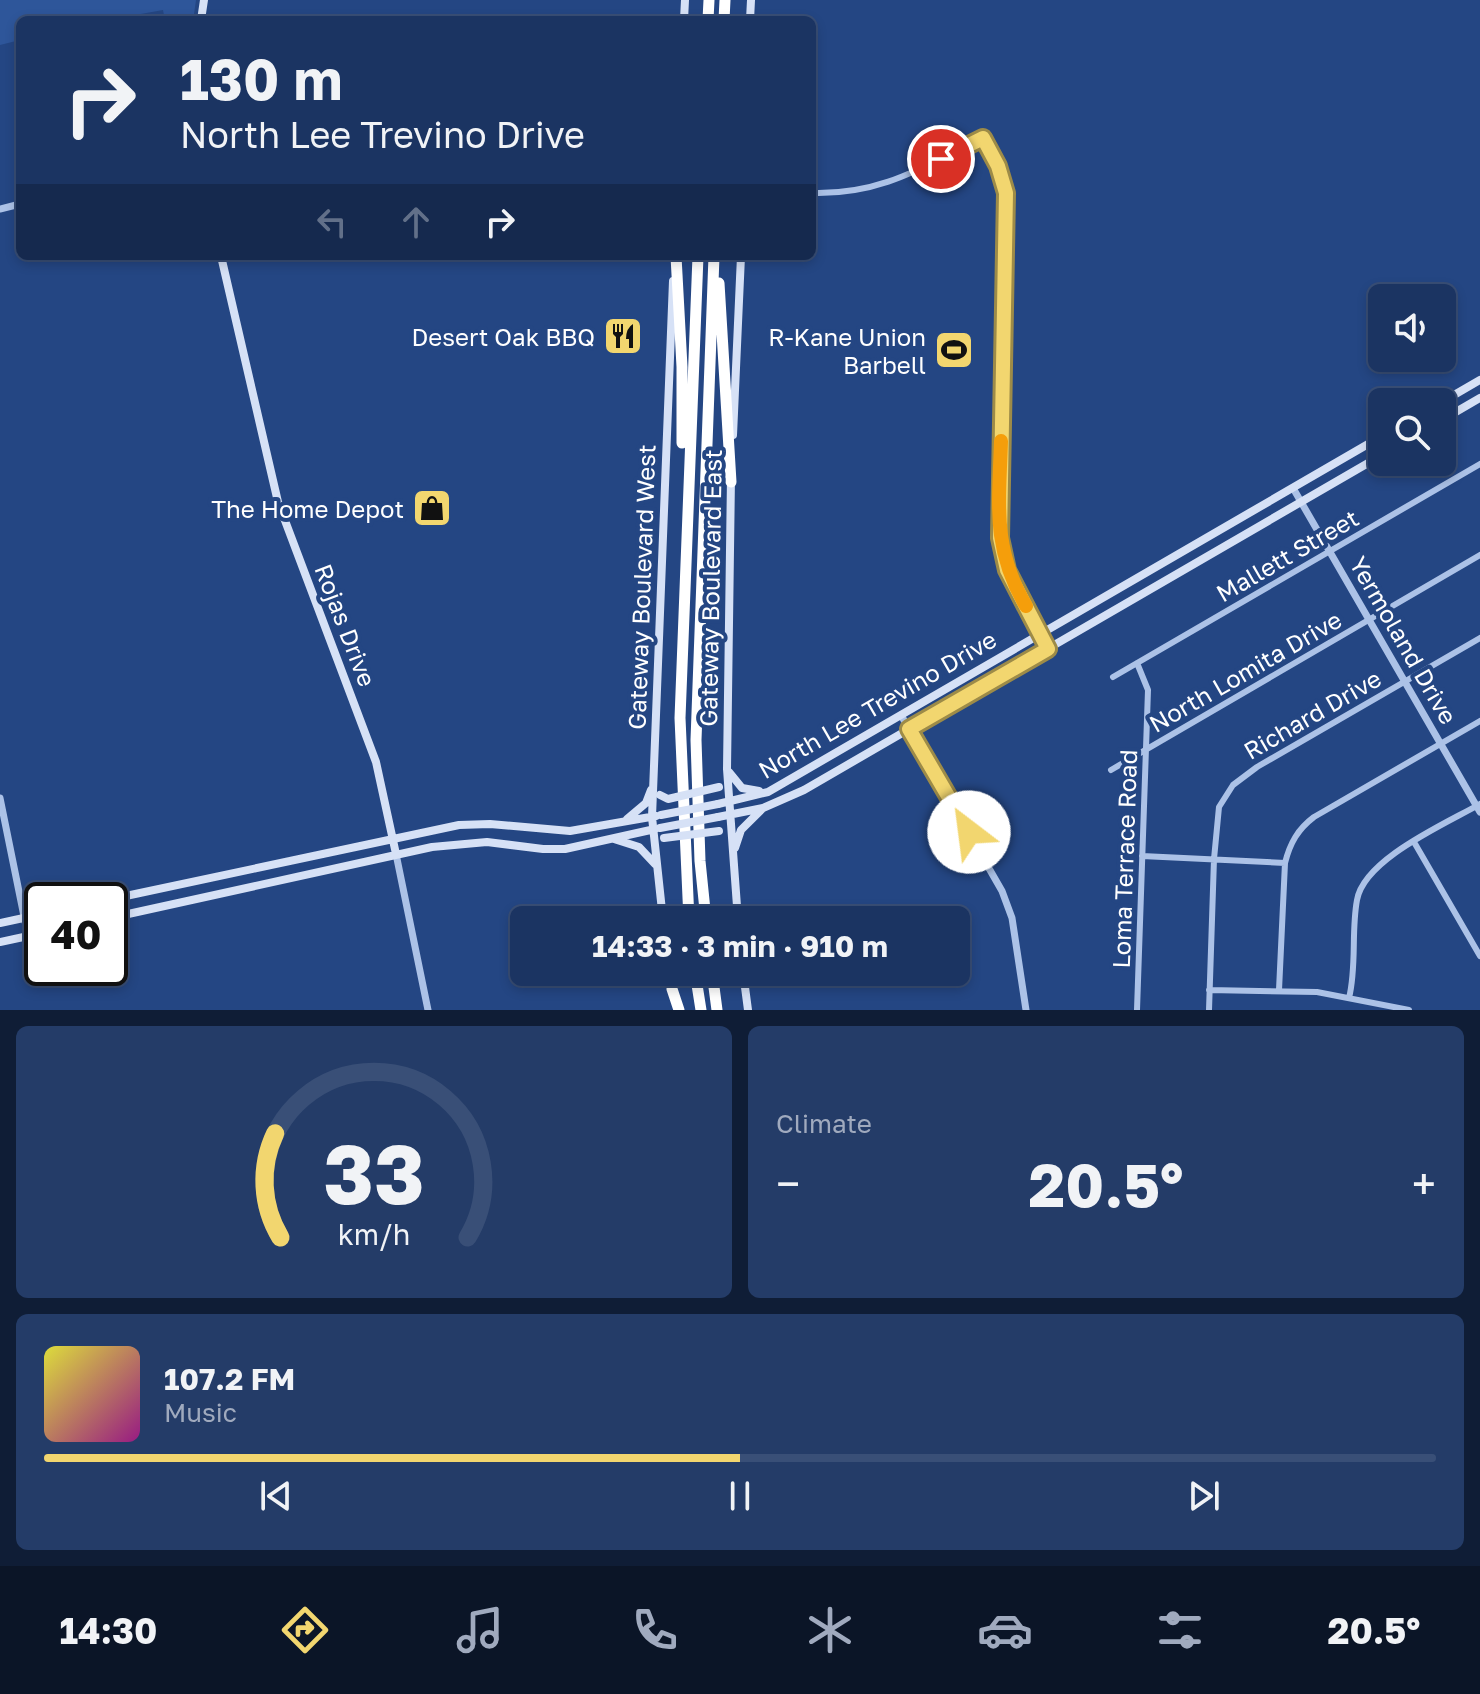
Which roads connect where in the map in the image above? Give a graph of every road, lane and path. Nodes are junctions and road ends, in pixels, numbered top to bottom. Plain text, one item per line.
1 (816, 193) edge
2 (222, 260) edge
3 (675, 260) edge
4 (675, 260) edge
5 (698, 260) edge
6 (714, 260) edge
7 (714, 260) edge
8 (741, 260) edge
9 (1480, 380) edge
10 (1456, 394) edge
11 (1480, 398) edge
12 (1456, 412) edge
13 (1368, 444) edge
14 (1368, 463) edge
15 (1480, 464) edge
16 (731, 482) junction
17 (1293, 488) junction
18 (1301, 501) junction
19 (685, 548) junction
20 (1330, 551) junction
21 (1480, 555) edge
22 (1369, 619) junction
23 (1041, 634) junction
24 (1480, 638) edge
25 (1048, 649) junction
26 (1137, 663) junction
27 (1113, 677) dead end
28 (1405, 681) junction
29 (901, 715) junction
30 (1480, 721) edge
31 (909, 729) junction
32 (1441, 743) junction
33 (1146, 750) junction
34 (727, 769) junction
35 (1111, 770) dead end
36 (653, 787) junction
37 (768, 792) junction
38 (0, 798) edge
39 (729, 801) junction
40 (1479, 807) edge
41 (763, 808) junction
42 (731, 814) junction
43 (657, 816) junction
44 (612, 825) junction
45 (656, 828) junction
46 (394, 838) junction
47 (613, 839) junction
48 (1414, 842) junction
49 (655, 852) junction
50 (733, 852) junction
51 (396, 854) junction
52 (1142, 856) junction
53 (1214, 859) junction
54 (1285, 863) junction
55 (657, 866) junction
56 (128, 895) edge
57 (661, 906) edge
58 (688, 906) edge
59 (705, 906) edge
60 (737, 906) edge
61 (24, 908) edge
62 (128, 914) edge
63 (24, 917) edge
64 (0, 923) edge
65 (24, 937) edge
66 (0, 942) edge
67 (1480, 956) edge
68 (672, 986) edge
69 (697, 986) edge
70 (714, 986) edge
71 (745, 986) edge
72 (672, 989) joint
73 (1209, 990) junction
74 (1279, 990) junction
75 (1349, 998) junction
76 (428, 1010) edge
77 (677, 1010) edge
78 (701, 1010) edge
79 (717, 1010) edge
80 (748, 1010) edge
81 (1026, 1010) edge
82 (1137, 1010) edge
83 (1209, 1010) edge
84 (1409, 1010) edge

1 - 23 street
2 - 46 main road, Rojas Drive
3 - 19 highway
4 - 36 main road, Gateway Boulevard West
5 - 19 highway
6 - 16 highway
7 - 59 highway
8 - 16 main road, Gateway Boulevard East
9 - 10 main road
11 - 12 main road
13 - 17 main road, North Lee Trevino Drive
14 - 18 main road, North Lee Trevino Drive
15 - 20 street, Mallett Street
16 - 34 main road, Gateway Boulevard East
17 - 18 street, Yermoland Drive
17 - 23 main road, North Lee Trevino Drive
18 - 20 street, Yermoland Drive
18 - 25 main road, North Lee Trevino Drive
19 - 58 highway
20 - 22 street, Yermoland Drive
20 - 26 street, Mallett Street
21 - 22 street, North Lomita Drive
22 - 28 street, Yermoland Drive
22 - 33 street, North Lomita Drive
23 - 25 street
23 - 29 main road, North Lee Trevino Drive
24 - 28 street, Richard Drive
25 - 31 main road, North Lee Trevino Drive
26 - 27 street, Mallett Street
26 - 33 street, Loma Terrace Road
28 - 32 street, Yermoland Drive
28 - 53 street, Richard Drive
29 - 31 street
29 - 37 main road, North Lee Trevino Drive
30 - 32 street
31 - 41 main road, North Lee Trevino Drive
31 - 81 street
32 - 40 street, Yermoland Drive
32 - 54 street
33 - 35 street, North Lomita Drive
33 - 52 street, Loma Terrace Road
34 - 36 main road, bridge
34 - 37 main road
34 - 39 main road, Gateway Boulevard East
36 - 43 main road, Gateway Boulevard West
36 - 44 main road
37 - 39 main road, North Lee Trevino Drive
38 - 61 street
39 - 42 main road, Gateway Boulevard East
39 - 43 main road, North Lee Trevino Drive, bridge
40 - 48 street
41 - 42 main road, North Lee Trevino Drive
41 - 50 main road
42 - 45 main road, North Lee Trevino Drive, bridge
42 - 50 main road, Gateway Boulevard East
43 - 44 main road, North Lee Trevino Drive
43 - 45 main road, Gateway Boulevard West
44 - 46 main road, North Lee Trevino Drive
45 - 47 main road, North Lee Trevino Drive
45 - 49 main road, Gateway Boulevard West
46 - 51 main road, Rojas Drive
46 - 56 main road, North Lee Trevino Drive
47 - 51 main road, North Lee Trevino Drive
47 - 55 main road
48 - 67 street
48 - 75 street
49 - 50 main road, bridge
49 - 55 main road, Gateway Boulevard West
50 - 60 main road, Gateway Boulevard East
51 - 62 main road, North Lee Trevino Drive
51 - 76 street, Rojas Drive
52 - 53 street
52 - 82 street, Loma Terrace Road
53 - 54 street
53 - 73 street, Richard Drive
54 - 74 street
55 - 57 main road, Gateway Boulevard West
63 - 64 main road
65 - 66 main road
68 - 72 main road
69 - 78 highway
70 - 79 highway
71 - 80 main road
72 - 77 highway
73 - 74 street
73 - 83 street, Richard Drive
74 - 75 street
75 - 84 street

